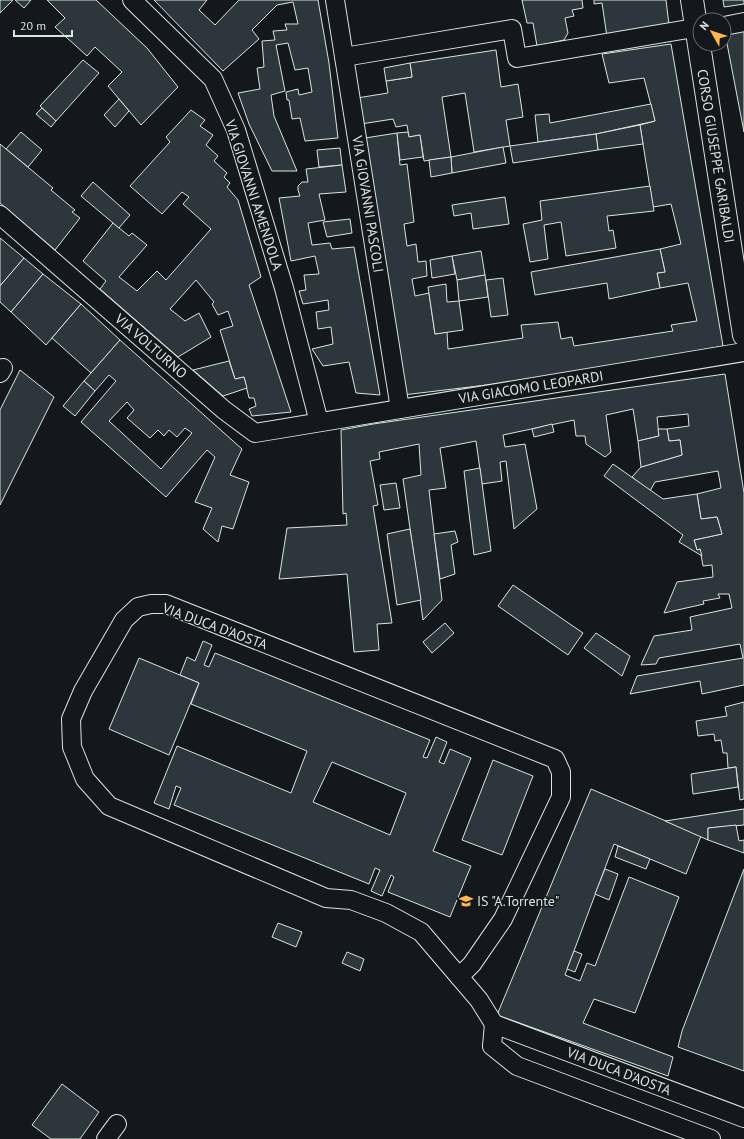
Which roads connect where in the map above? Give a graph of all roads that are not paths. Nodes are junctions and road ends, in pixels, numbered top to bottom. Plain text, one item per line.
1 (132, 0) edge
2 (335, 0) edge
3 (692, 0) edge
4 (695, 12) edge
5 (744, 22) edge
6 (732, 24) edge
7 (692, 28) edge
8 (702, 52) edge
9 (344, 57) junction
10 (0, 215) edge
11 (744, 335) edge
12 (744, 352) edge
13 (400, 409) junction
14 (319, 422) junction
15 (459, 977) junction
16 (494, 1024) junction
17 (744, 1118) edge
18 (117, 1124) dead end
19 (106, 1139) edge
20 (711, 1139) edge

1 - 14 street, VIA GIOVANNI AMENDOLA
2 - 9 street, VIA GIOVANNI PASCOLI
3 - 4 street, CORSO GIUSEPPE GARIBALDI
5 - 6 street
7 - 9 street
8 - 11 street, CORSO GIUSEPPE GARIBALDI
9 - 13 street, VIA GIOVANNI PASCOLI
10 - 14 street, VIA VOLTURNO
12 - 13 street, VIA GIACOMO LEOPARDI
13 - 14 street, VIA GIACOMO LEOPARDI
15 - 15 street, VIA DUCA D'AOSTA
15 - 16 street, VIA DUCA D'AOSTA
16 - 17 street, VIA DUCA D'AOSTA
16 - 20 street
18 - 19 street

